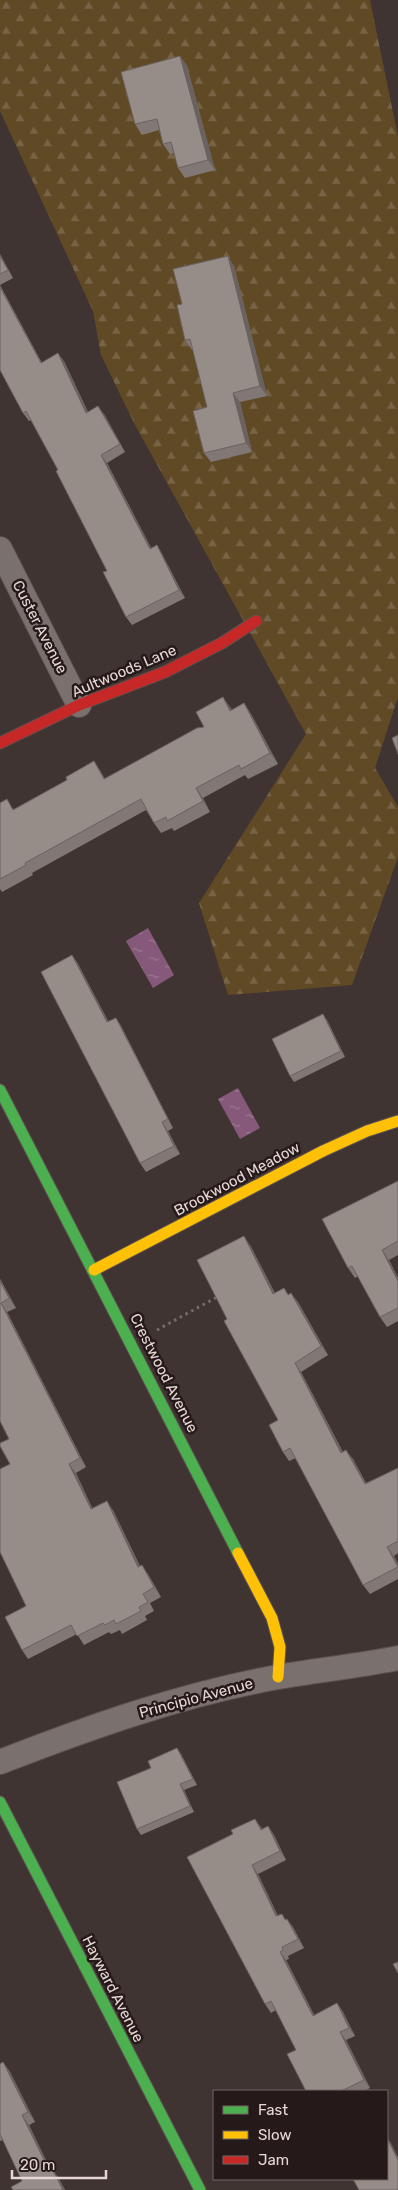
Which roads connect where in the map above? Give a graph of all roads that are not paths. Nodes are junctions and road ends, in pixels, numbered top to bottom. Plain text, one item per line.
1 (0, 549) edge
2 (256, 621) dead end
3 (79, 705) junction
4 (0, 742) edge
5 (0, 1090) edge
6 (398, 1121) edge
7 (94, 1270) junction
8 (398, 1658) edge
9 (278, 1677) junction
10 (0, 1762) edge
11 (0, 1802) edge
12 (200, 2190) edge

1 - 3 street, Custer Avenue
2 - 3 street, Aultwoods Lane
3 - 4 street, Aultwoods Lane
5 - 7 street, Crestwood Avenue
6 - 7 street, Brookwood Meadow
7 - 9 street, Crestwood Avenue
8 - 9 street, Principio Avenue
9 - 10 street, Principio Avenue
11 - 12 street, Hayward Avenue

